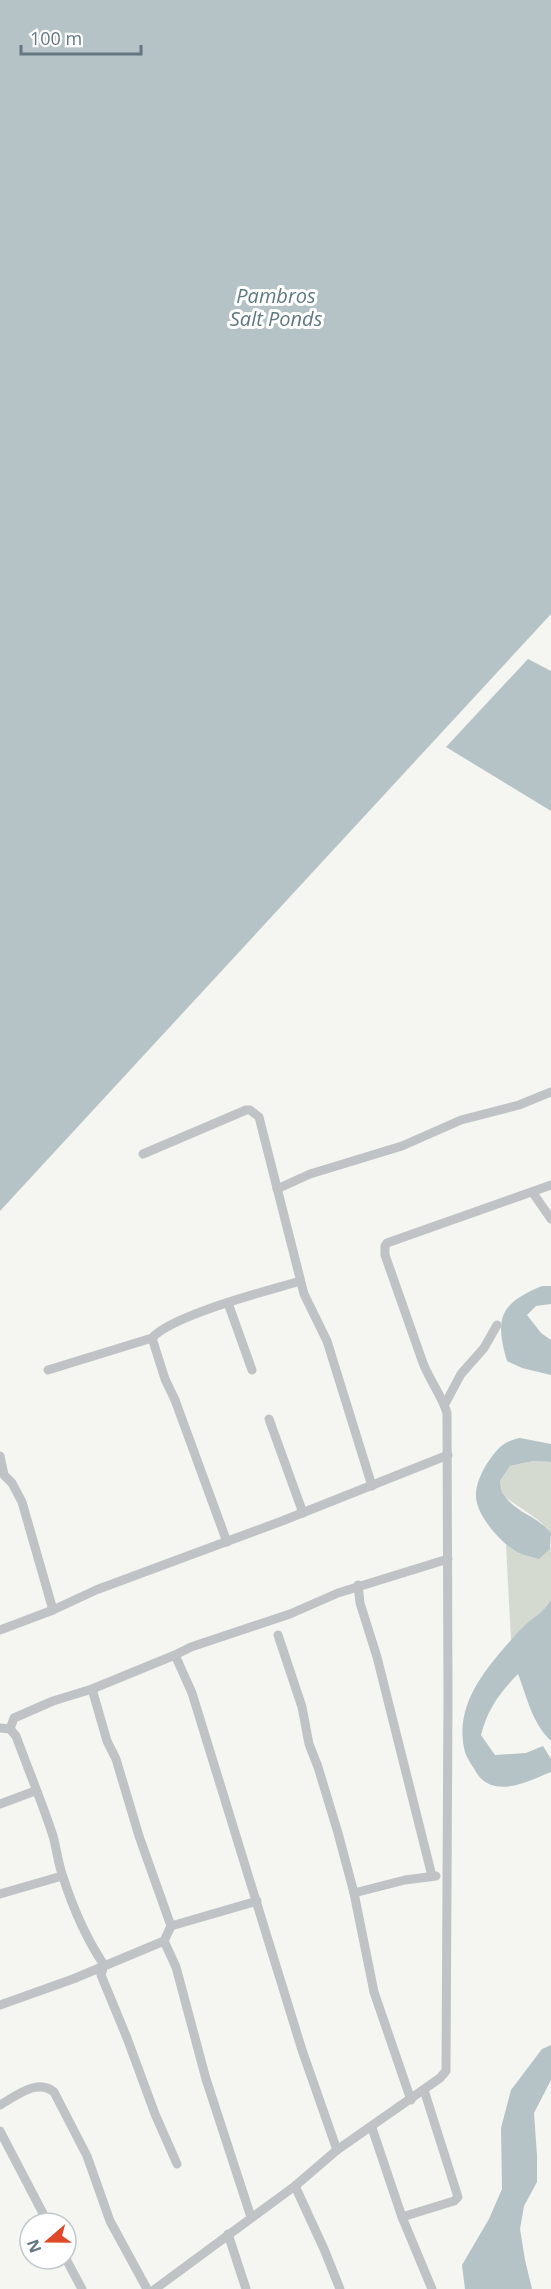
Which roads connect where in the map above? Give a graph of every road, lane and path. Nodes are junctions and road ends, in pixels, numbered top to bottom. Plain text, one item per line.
1 (551, 1092) edge
2 (143, 1154) dead end
3 (551, 1185) edge
4 (277, 1189) junction
5 (533, 1192) junction
6 (551, 1219) edge
7 (300, 1281) junction
8 (228, 1303) junction
9 (497, 1325) dead end
10 (152, 1338) junction
11 (48, 1370) dead end
12 (252, 1370) dead end
13 (445, 1404) junction
14 (269, 1419) dead end
15 (448, 1455) junction
16 (0, 1456) edge
17 (372, 1486) junction
18 (303, 1513) junction
19 (227, 1542) junction
20 (448, 1559) junction
21 (358, 1586) junction
22 (53, 1610) junction
23 (0, 1630) edge
24 (278, 1635) dead end
25 (175, 1655) junction
26 (92, 1689) junction
27 (5, 1728) edge
28 (35, 1791) junction
29 (0, 1804) edge
30 (62, 1876) junction
31 (432, 1876) junction
32 (447, 1876) junction
33 (354, 1893) junction
34 (0, 1894) edge
35 (257, 1901) junction
36 (171, 1926) junction
37 (164, 1941) junction
38 (104, 1965) junction
39 (0, 2005) edge
40 (424, 2090) junction
41 (411, 2100) junction
42 (0, 2105) edge
43 (372, 2128) junction
44 (0, 2131) edge
45 (337, 2150) junction
46 (177, 2164) dead end
47 (295, 2186) junction
48 (42, 2211) edge
49 (251, 2217) junction
50 (402, 2217) junction
51 (228, 2234) junction
52 (72, 2271) edge
53 (82, 2289) edge
54 (147, 2289) edge
55 (155, 2289) edge
56 (246, 2289) edge
57 (340, 2289) edge
58 (432, 2289) edge

1 - 4 street
2 - 4 street
3 - 5 street
4 - 7 street
5 - 6 street
5 - 13 street
7 - 8 street
7 - 17 street
8 - 10 street
8 - 12 street
9 - 13 street
10 - 11 street
10 - 19 street
13 - 15 street
14 - 18 street
15 - 17 street
15 - 20 street
16 - 22 street
17 - 18 street
18 - 19 street
19 - 22 street
20 - 21 street
20 - 32 street
21 - 25 street
21 - 31 street
22 - 23 street
24 - 33 street
25 - 26 street
25 - 35 street
26 - 27 street
26 - 36 street
27 - 28 street
28 - 29 street
28 - 30 street
30 - 34 street
30 - 38 street
31 - 32 street
31 - 33 street
32 - 40 street
33 - 41 street
35 - 36 street
35 - 45 street
36 - 37 street
37 - 38 street
37 - 49 street
38 - 39 street
38 - 46 street
40 - 41 street
40 - 50 street
41 - 43 street
42 - 54 street
43 - 45 street
43 - 50 street
44 - 48 street
45 - 47 street
47 - 49 street
47 - 57 street
49 - 51 street
50 - 58 street
51 - 55 street
51 - 56 street
52 - 53 street

